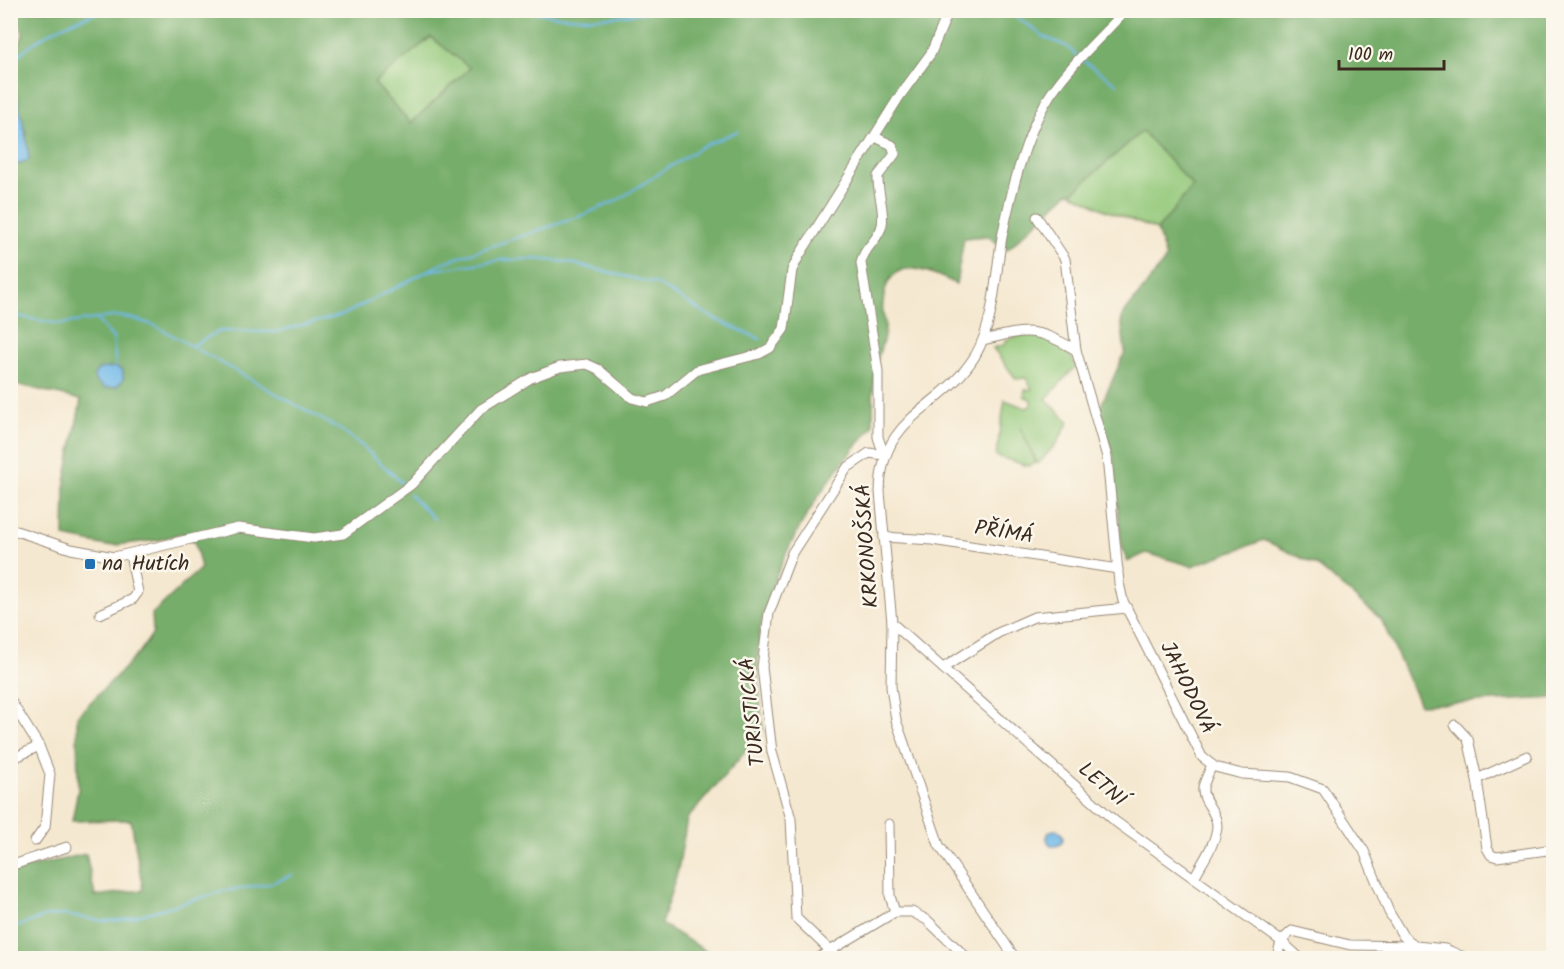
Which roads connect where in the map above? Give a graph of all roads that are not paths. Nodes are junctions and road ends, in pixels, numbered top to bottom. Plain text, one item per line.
1 (949, 10) edge
2 (1126, 10) edge
3 (875, 137) junction
4 (1037, 217) dead end
5 (983, 340) junction
6 (1076, 350) junction
7 (884, 455) junction
8 (10, 529) edge
9 (884, 537) junction
10 (130, 555) junction
11 (1118, 569) junction
12 (1127, 608) junction
13 (100, 614) dead end
14 (892, 623) junction
15 (943, 668) junction
16 (10, 700) edge
17 (1455, 725) dead end
18 (39, 746) junction
19 (1527, 756) dead end
20 (10, 760) edge
21 (1212, 765) junction
22 (1477, 779) junction
23 (889, 824) dead end
24 (35, 841) dead end
25 (67, 848) dead end
26 (1553, 852) edge
27 (10, 866) edge
28 (1194, 878) junction
29 (895, 912) junction
30 (1281, 941) junction
31 (1416, 946) junction
32 (831, 949) junction
33 (818, 958) edge
34 (838, 958) edge
35 (967, 958) edge
36 (1015, 958) edge
37 (1277, 958) edge
38 (1300, 958) edge
39 (1466, 958) edge

1 - 3 street
2 - 5 street, KRKONOŠSKÁ
3 - 7 street
3 - 10 street
4 - 6 street, JAHODOVÁ
5 - 6 street
5 - 7 street, KRKONOŠSKÁ
6 - 11 street, JAHODOVÁ
7 - 9 street, KRKONOŠSKÁ
7 - 32 street, TURISTICKÁ
8 - 10 street
9 - 11 street, PŘÍMÁ
9 - 14 street, KRKONOŠSKÁ
10 - 13 street
11 - 12 street, JAHODOVÁ
12 - 15 street
12 - 21 street, JAHODOVÁ
14 - 15 street, LETNÍ
14 - 36 street, KRKONOŠSKÁ
15 - 28 street, LETNÍ
16 - 18 street
17 - 22 street
18 - 20 street
18 - 24 street
19 - 22 street
21 - 28 street
21 - 31 street, JAHODOVÁ
22 - 26 street
23 - 29 street
25 - 27 street
28 - 30 street, LETNÍ
29 - 32 street
29 - 35 street
30 - 31 street
30 - 37 street
30 - 38 street, LETNÍ
31 - 39 street
32 - 33 street
32 - 34 street, TURISTICKÁ

